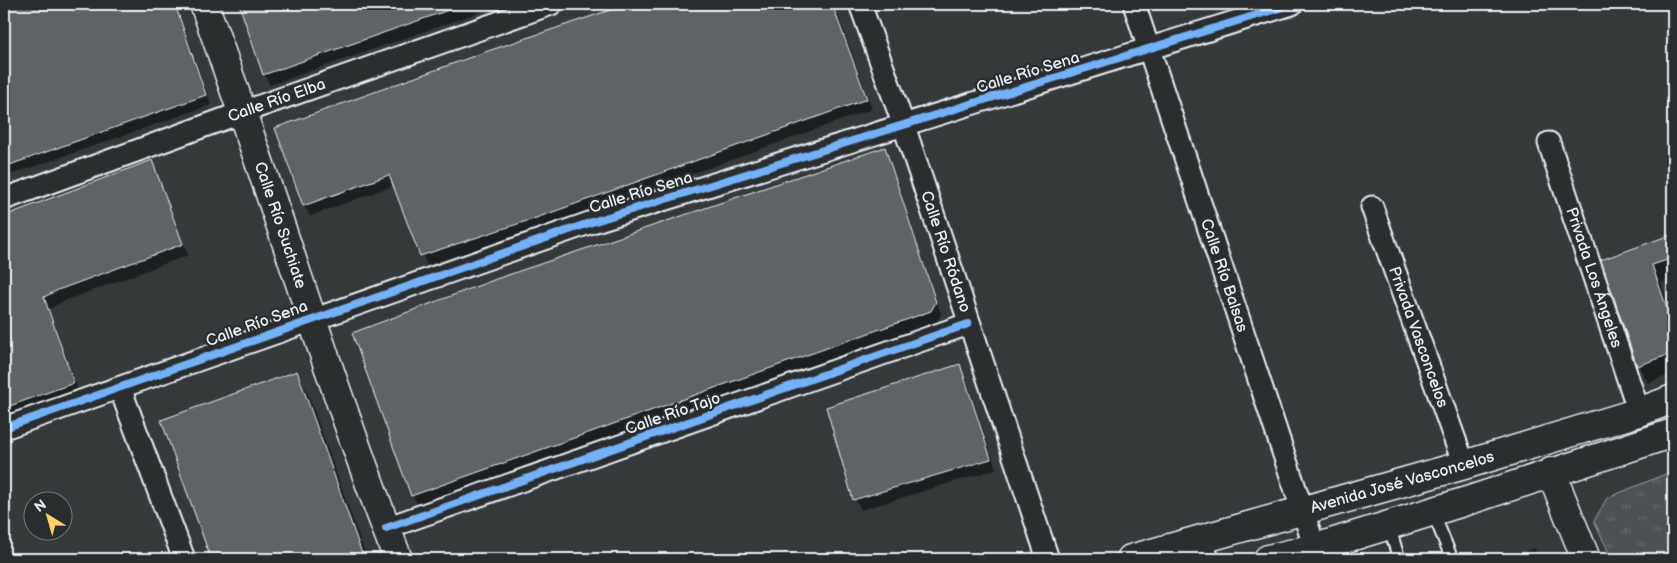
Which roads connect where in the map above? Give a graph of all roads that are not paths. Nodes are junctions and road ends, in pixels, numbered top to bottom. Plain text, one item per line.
1 (204, 4) edge
2 (551, 4) edge
3 (860, 4) edge
4 (1134, 4) edge
5 (1292, 4) edge
6 (1150, 50) junction
7 (243, 112) junction
8 (904, 126) junction
9 (1549, 143) dead end
10 (4, 199) edge
11 (1372, 207) dead end
12 (311, 319) junction
13 (968, 324) junction
14 (120, 388) junction
15 (1673, 399) edge
16 (1639, 412) junction
17 (4, 428) edge
18 (1673, 433) edge
19 (1464, 465) junction
20 (1551, 472) junction
21 (1432, 510) junction
22 (1303, 512) junction
23 (1388, 524) junction
24 (386, 528) junction
25 (1315, 548) junction
26 (1205, 550) edge
27 (184, 559) edge
28 (398, 559) edge
29 (1048, 559) edge
30 (1131, 559) edge
31 (1268, 559) edge
32 (1399, 559) edge
33 (1452, 559) edge
34 (1586, 559) edge

1 - 7 main road, Calle Río Suchiate
2 - 7 street, Calle Río Elba
3 - 8 street, Calle Río Ródano
4 - 6 street, Calle Río Balsas
5 - 6 street, Calle Río Sena
6 - 8 street, Calle Río Sena
6 - 22 street, Calle Río Balsas
7 - 10 street, Calle Río Elba
7 - 12 main road, Calle Río Suchiate
8 - 12 street, Calle Río Sena
8 - 13 street, Calle Río Ródano
9 - 16 street, Privada Los Ángeles
11 - 19 street, Privada Vasconcelos
12 - 14 street, Calle Río Sena
12 - 24 main road, Calle Río Suchiate
13 - 24 street, Calle Río Tajo
13 - 29 street, Calle Río Ródano
14 - 17 street, Calle Río Sena
14 - 27 street
15 - 16 main road, Avenida José Vasconcelos
16 - 19 main road, Avenida José Vasconcelos
16 - 20 main road
18 - 20 main road, Avenida José Vasconcelos
19 - 22 main road, Avenida José Vasconcelos
20 - 21 main road, Avenida José Vasconcelos
20 - 34 main road
21 - 23 main road, Avenida José Vasconcelos
21 - 33 lane
22 - 25 street, Calle Río Balsas
22 - 26 main road, Avenida José Vasconcelos
23 - 25 main road, Avenida José Vasconcelos
23 - 32 lane
24 - 28 main road, Calle Río Suchiate
25 - 31 main road, Avenida José Vasconcelos
26 - 30 main road, Avenida José Vasconcelos

